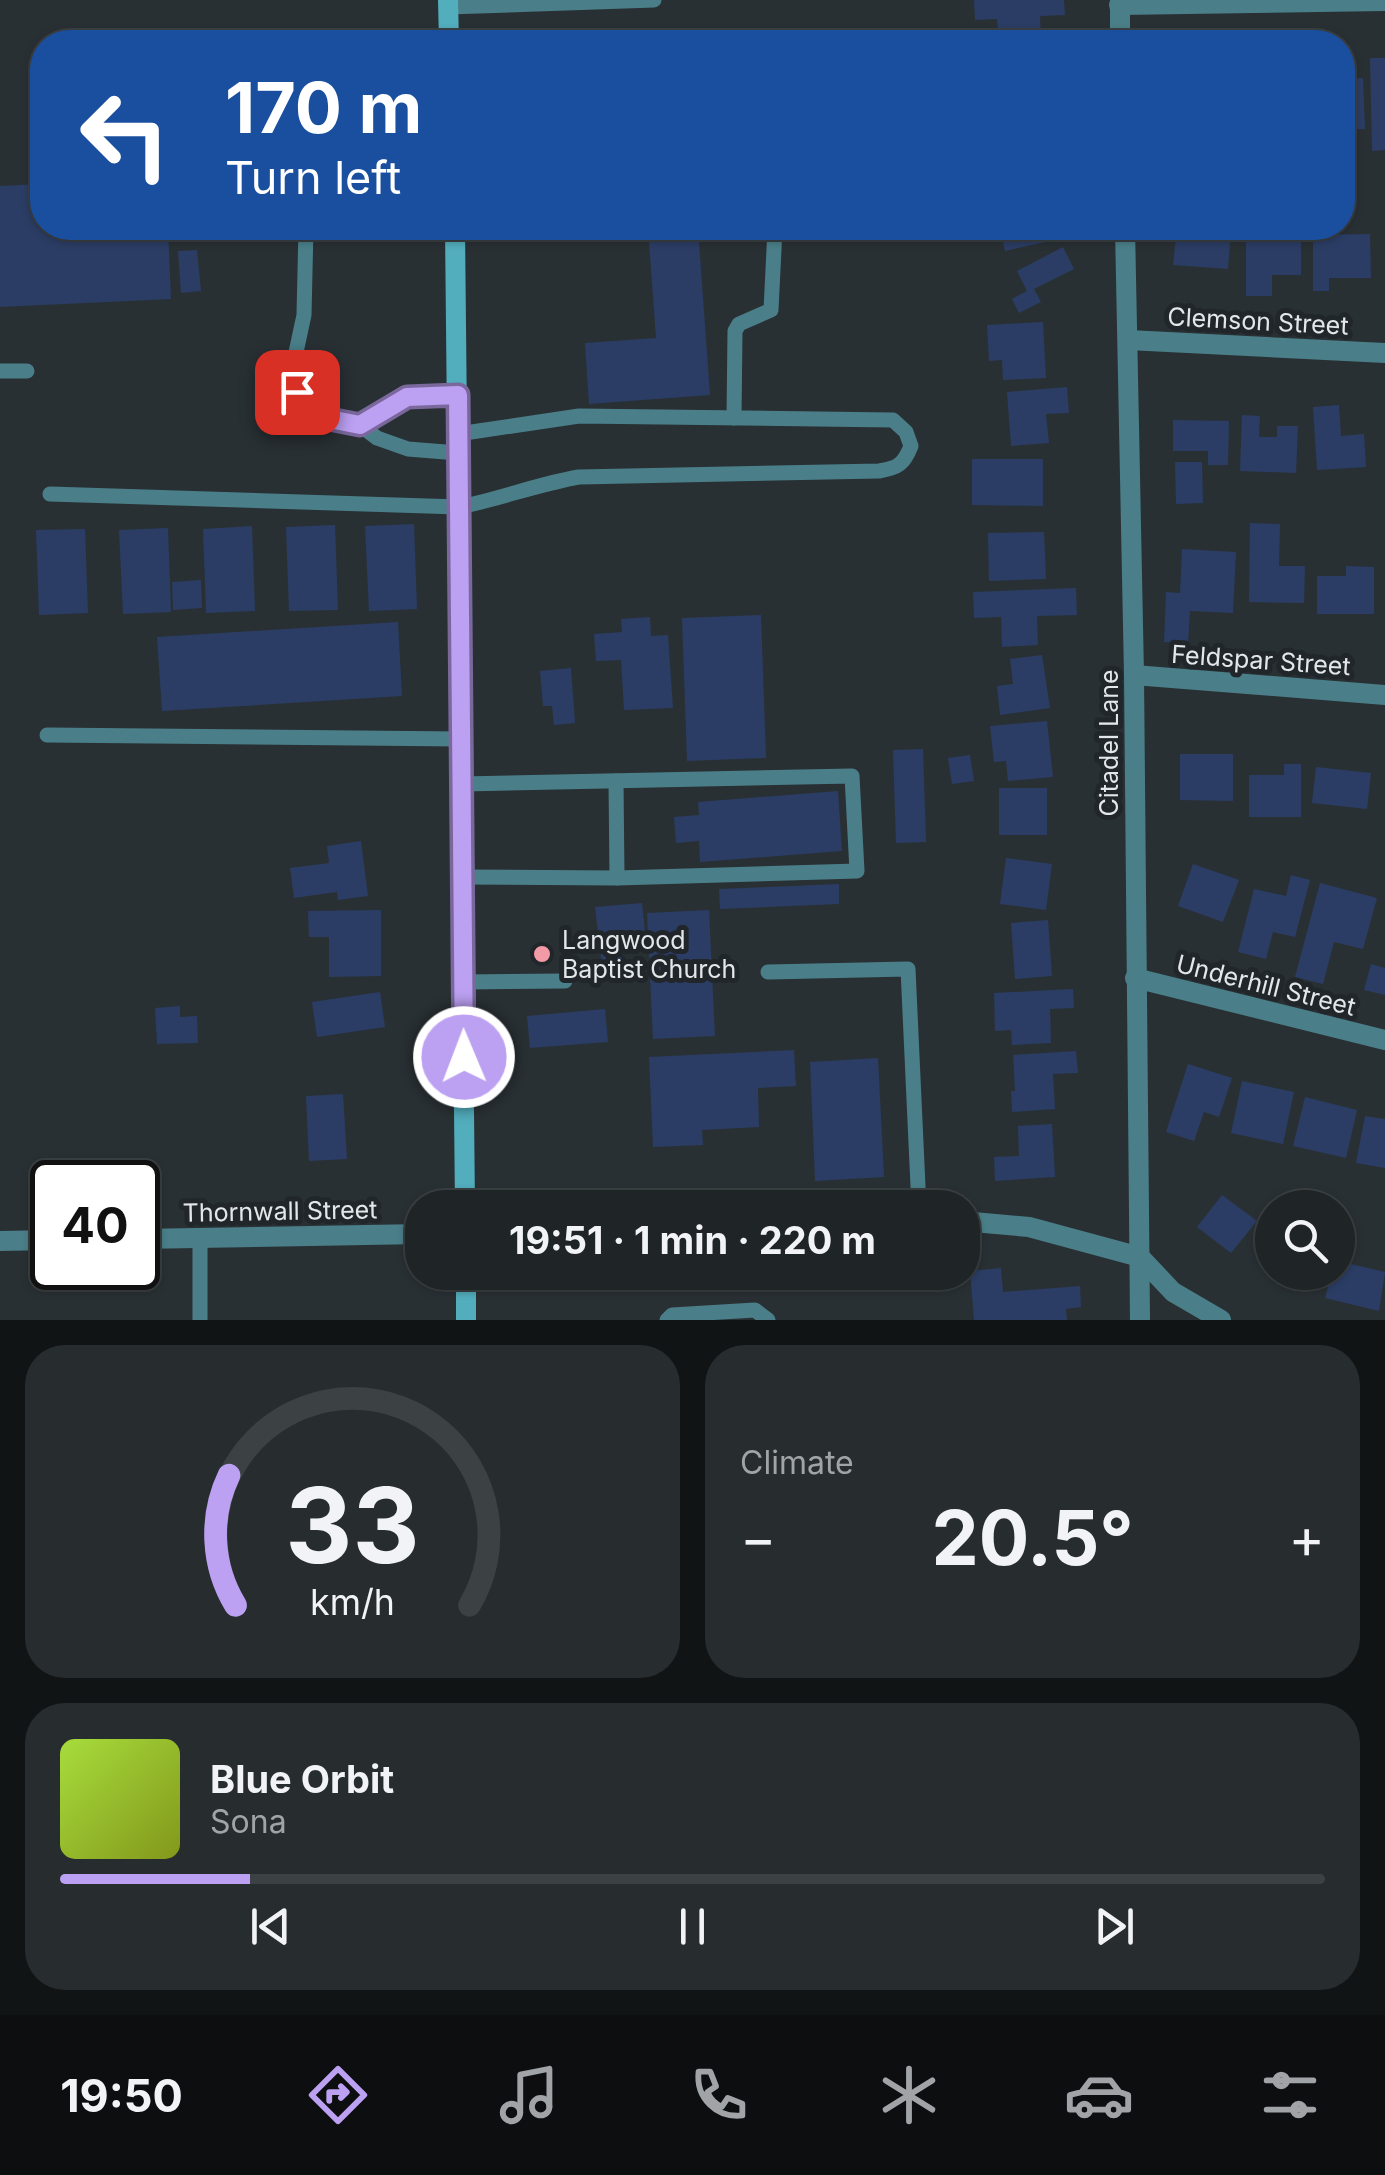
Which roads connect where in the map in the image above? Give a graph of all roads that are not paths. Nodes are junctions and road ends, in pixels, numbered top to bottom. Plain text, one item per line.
1 (654, 0) edge
2 (1385, 0) edge
3 (1119, 2) edge
4 (448, 3) edge
5 (449, 30) edge
6 (1120, 30) edge
7 (306, 240) edge
8 (455, 240) edge
9 (774, 240) edge
10 (1125, 240) edge
11 (1128, 340) junction
12 (1385, 353) edge
13 (27, 370) dead end
14 (0, 371) edge
15 (458, 395) junction
16 (734, 418) junction
17 (360, 425) junction
18 (458, 444) junction
19 (50, 494) dead end
20 (459, 507) junction
21 (1134, 675) junction
22 (1385, 695) edge
23 (47, 735) dead end
24 (461, 739) junction
25 (616, 781) junction
26 (462, 784) junction
27 (463, 877) junction
28 (617, 878) junction
29 (768, 972) dead end
30 (1135, 978) junction
31 (565, 981) dead end
32 (464, 982) junction
33 (1385, 1040) edge
34 (466, 1190) edge
35 (919, 1190) edge
36 (980, 1223) edge
37 (405, 1234) edge
38 (200, 1238) junction
39 (160, 1239) edge
40 (30, 1240) edge
41 (0, 1241) edge
42 (1140, 1258) junction
43 (466, 1290) edge
44 (200, 1320) edge
45 (466, 1320) edge
46 (667, 1320) edge
47 (768, 1320) edge
48 (1140, 1320) edge
49 (1221, 1320) edge

1 - 4 lane
2 - 3 street
3 - 6 street
4 - 5 street
7 - 17 lane
8 - 15 street
9 - 16 lane
10 - 11 street, Citadel Lane
11 - 12 street, Clemson Street
11 - 21 street, Citadel Lane
13 - 14 lane
15 - 17 lane
15 - 18 street
16 - 18 lane
16 - 20 lane
17 - 18 lane
18 - 20 street
19 - 20 lane
20 - 24 street
21 - 22 street, Feldspar Street
21 - 30 street, Citadel Lane
23 - 24 lane
24 - 26 street
25 - 26 lane
25 - 28 lane
25 - 28 lane
26 - 27 street
27 - 28 lane
27 - 32 street
29 - 35 lane
30 - 33 street, Underhill Street
30 - 42 street, Citadel Lane
31 - 32 lane
32 - 34 street
36 - 42 street
37 - 38 street, Thornwall Street
38 - 39 street, Thornwall Street
38 - 44 lane
40 - 41 street
42 - 48 street, Citadel Lane
42 - 49 street
43 - 45 street
46 - 47 lane

